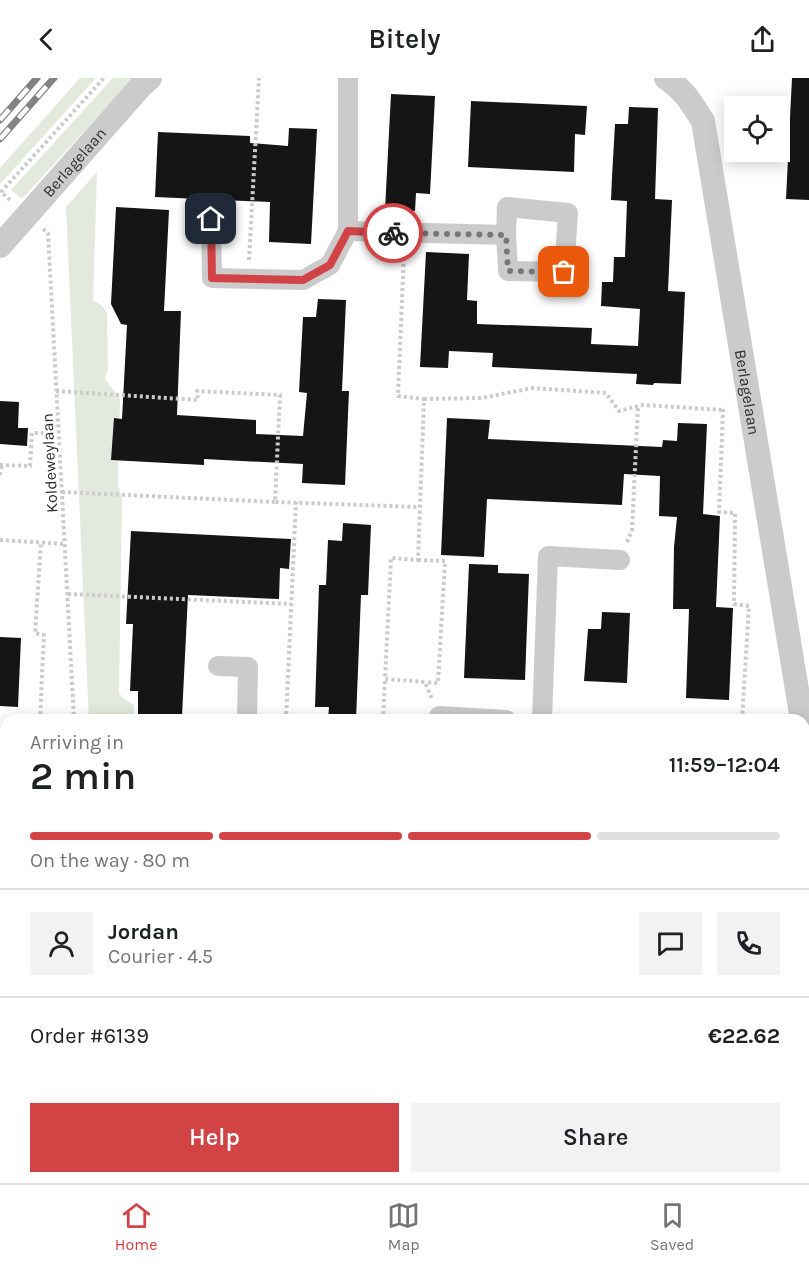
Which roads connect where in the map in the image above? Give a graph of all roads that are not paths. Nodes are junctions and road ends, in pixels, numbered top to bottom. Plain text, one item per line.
1 (150, 78) edge
2 (348, 78) edge
3 (678, 81) edge
4 (211, 219) dead end
5 (348, 231) junction
6 (506, 235) dead end
7 (0, 246) edge
8 (621, 560) road end
9 (218, 666) dead end
10 (247, 714) edge
11 (542, 714) edge
12 (801, 714) edge

1 - 7 street, Berlagelaan
2 - 5 street
3 - 12 street, Berlagelaan
4 - 5 street
5 - 6 street
8 - 11 street
9 - 10 street

